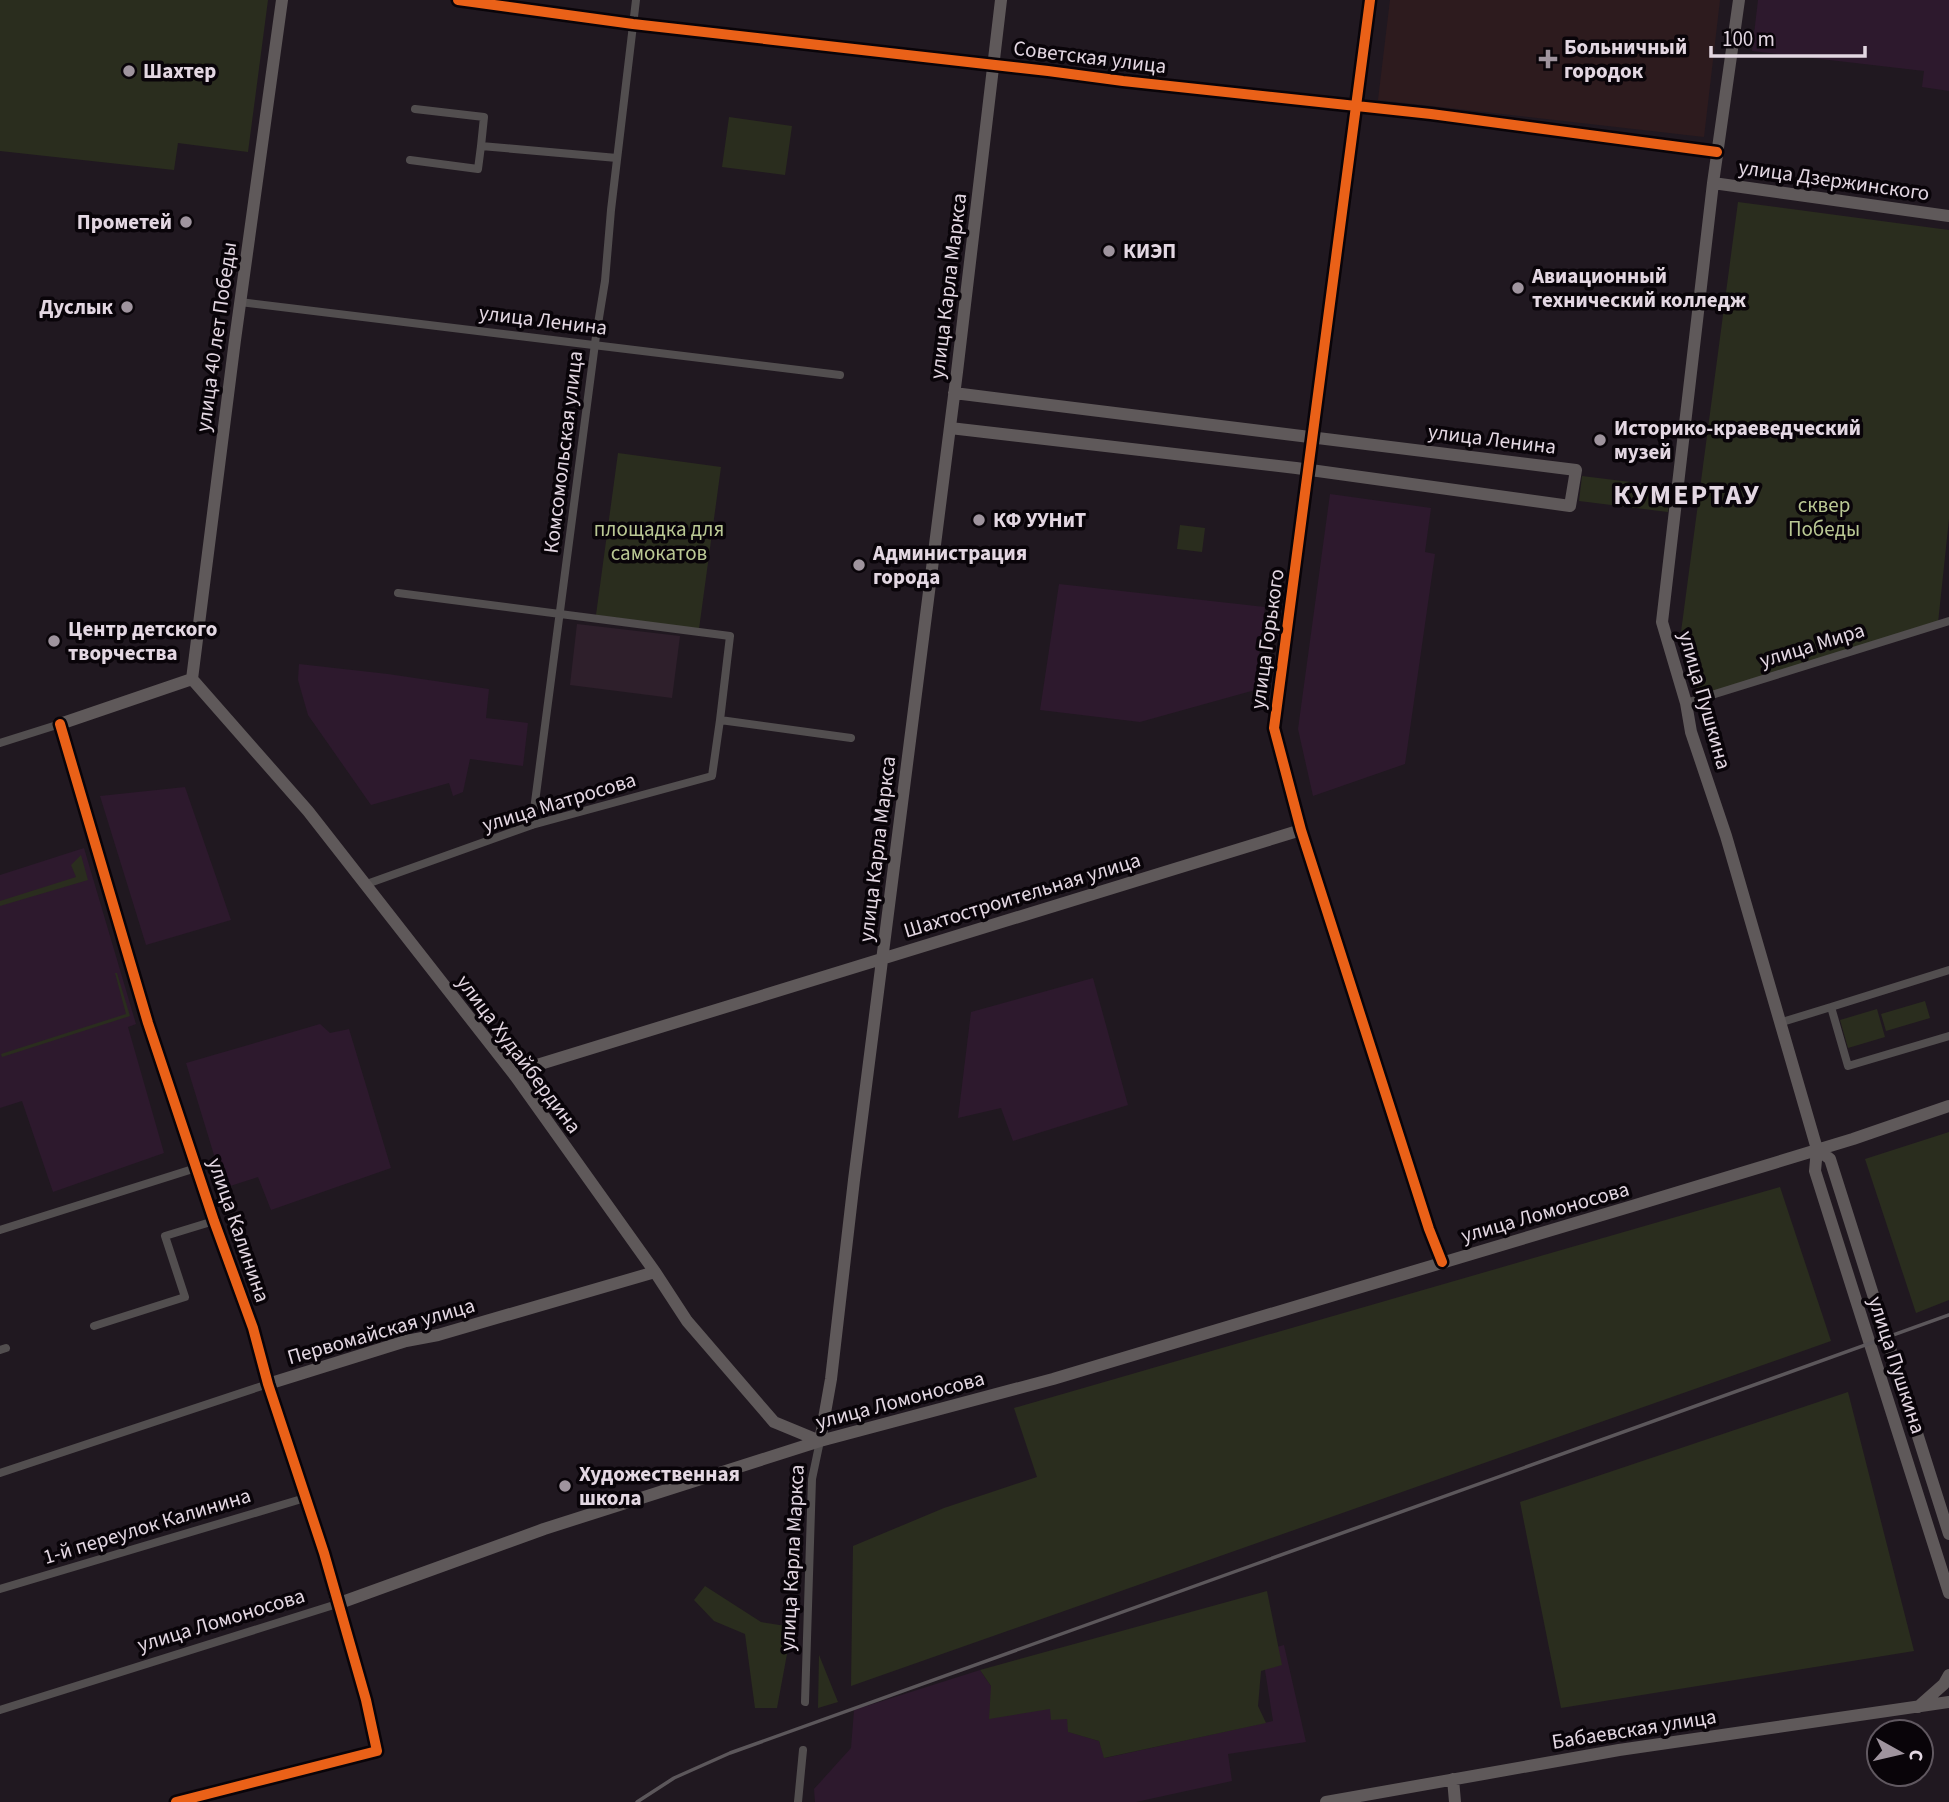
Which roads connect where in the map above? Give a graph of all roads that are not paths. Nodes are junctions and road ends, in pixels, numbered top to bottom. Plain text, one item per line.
1 (282, 0) edge
2 (458, 0) edge
3 (636, 0) edge
4 (1001, 0) edge
5 (1370, 0) edge
6 (1739, 0) edge
7 (633, 24) junction
8 (993, 64) junction
9 (1355, 107) junction
10 (415, 109) dead end
11 (481, 146) junction
12 (1717, 152) junction
13 (617, 158) junction
14 (410, 160) dead end
15 (1713, 183) junction
16 (1949, 216) edge
17 (240, 302) junction
18 (594, 346) junction
19 (841, 376) dead end
20 (954, 393) junction
21 (950, 428) junction
22 (1313, 437) junction
23 (1309, 470) junction
24 (398, 593) dead end
25 (560, 614) junction
26 (1949, 621) edge
27 (192, 679) junction
28 (1686, 703) junction
29 (720, 720) junction
30 (60, 724) junction
31 (851, 738) dead end
32 (0, 743) edge
33 (532, 825) junction
34 (1301, 830) junction
35 (364, 885) junction
36 (883, 959) junction
37 (1949, 970) edge
38 (1831, 1007) junction
39 (1779, 1023) junction
40 (1949, 1036) edge
41 (516, 1077) junction
42 (1949, 1106) edge
43 (1817, 1149) junction
44 (196, 1168) junction
45 (214, 1221) junction
46 (0, 1230) edge
47 (1442, 1262) junction
48 (655, 1272) junction
49 (94, 1326) dead end
50 (268, 1384) junction
51 (820, 1441) junction
52 (0, 1474) edge
53 (305, 1498) junction
54 (1949, 1534) edge
55 (0, 1588) edge
56 (1949, 1593) edge
57 (337, 1604) junction
58 (1949, 1675) edge
59 (805, 1702) dead end
60 (1949, 1702) edge
61 (1919, 1707) junction
62 (0, 1710) edge
63 (803, 1750) dead end
64 (1453, 1779) junction
65 (176, 1802) edge
66 (798, 1802) edge
67 (1326, 1802) edge
68 (1455, 1802) edge

1 - 17 main road, улица 40 лет Победы
2 - 7 main road, Советская улица
3 - 7 street, Комсомольская улица
4 - 8 main road, улица Карла Маркса
5 - 9 main road, улица Горького
6 - 12 main road, улица Пушкина
7 - 8 main road, Советская улица
7 - 13 street, Комсомольская улица
8 - 9 main road, Советская улица
8 - 20 main road, улица Карла Маркса
9 - 12 main road, Советская улица
9 - 22 main road, улица Горького
10 - 11 street
11 - 13 street
11 - 14 street
12 - 15 main road, улица Пушкина
13 - 18 street, Комсомольская улица
15 - 16 main road, улица Дзержинского
15 - 28 main road, улица Пушкина
17 - 18 street, улица Ленина
17 - 27 main road, улица 40 лет Победы
18 - 19 street, улица Ленина
18 - 25 street, Комсомольская улица
20 - 21 main road, улица Карла Маркса
20 - 22 main road, улица Ленина
21 - 23 main road, улица Ленина
21 - 36 main road, улица Карла Маркса
22 - 23 main road, улица Горького
22 - 23 main road, улица Ленина
23 - 34 main road, улица Горького
24 - 25 street
25 - 29 street, улица Матросова
25 - 33 street, Комсомольская улица
26 - 28 street, улица Мира
27 - 30 main road
27 - 35 main road, улица Худайбердина
28 - 39 main road, улица Пушкина
29 - 31 street
29 - 33 street, улица Матросова
30 - 32 street
30 - 44 main road, улица Калинина
33 - 35 street, улица Матросова
34 - 36 main road, Шахтостроительная улица
34 - 47 main road, улица Горького
35 - 41 main road, улица Худайбердина
36 - 41 main road, Шахтостроительная улица
36 - 51 main road, улица Карла Маркса
37 - 38 street
38 - 39 street
38 - 40 street
39 - 43 main road, улица Пушкина
41 - 48 main road, улица Худайбердина
42 - 43 main road, улица Ломоносова
43 - 47 main road, улица Ломоносова
43 - 54 main road, улица Пушкина
43 - 56 main road, улица Пушкина
44 - 45 main road, улица Калинина
44 - 46 street
45 - 49 street
45 - 50 main road, улица Калинина
47 - 51 main road, улица Ломоносова
48 - 50 main road, Первомайская улица
48 - 51 main road, улица Худайбердина
50 - 52 street, Первомайская улица
50 - 53 main road, улица Калинина
51 - 57 main road, улица Ломоносова
51 - 59 street, улица Карла Маркса
53 - 55 street, 1-й переулок Калинина
53 - 57 main road, улица Калинина
57 - 62 street, улица Ломоносова
57 - 65 street, улица Калинина
58 - 61 main road
60 - 61 main road, Бабаевская улица
61 - 64 main road, Бабаевская улица
63 - 66 street
64 - 67 main road, Бабаевская улица
64 - 68 main road

